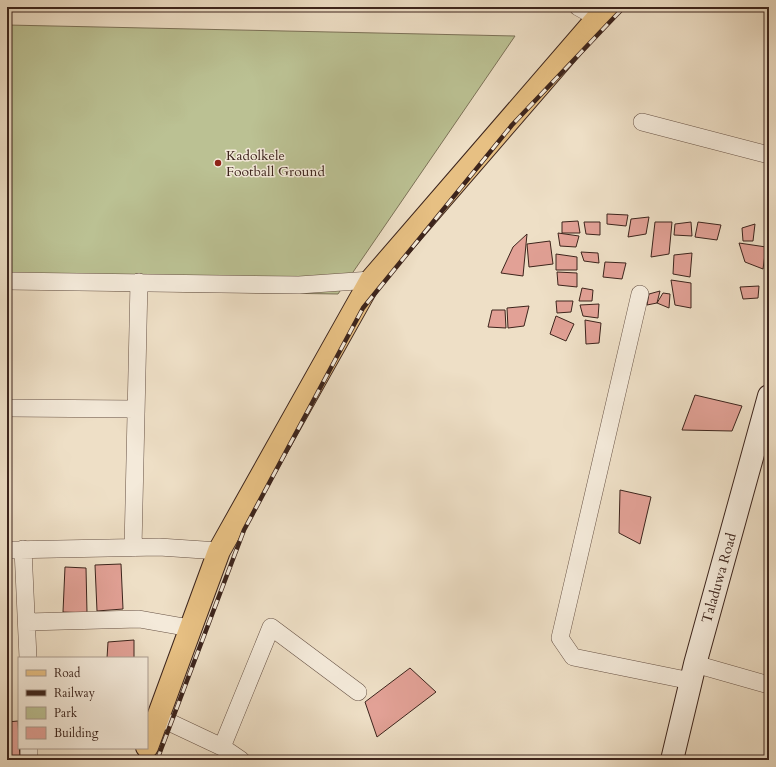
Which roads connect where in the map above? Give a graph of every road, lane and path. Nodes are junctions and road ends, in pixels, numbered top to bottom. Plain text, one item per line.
1 (594, 10) edge
2 (642, 122) dead end
3 (769, 155) edge
4 (371, 280) junction
5 (7, 281) edge
6 (139, 282) junction
7 (640, 294) dead end
8 (769, 396) edge
9 (7, 408) edge
10 (136, 409) junction
11 (133, 548) junction
12 (15, 550) edge
13 (219, 551) junction
14 (27, 622) junction
15 (190, 628) junction
16 (28, 657) edge
17 (693, 672) junction
18 (769, 685) edge
19 (358, 692) dead end
20 (171, 723) dead end
21 (148, 745) edge
22 (222, 748) junction
23 (29, 749) edge
24 (147, 749) edge
25 (30, 760) edge
26 (142, 760) edge
27 (241, 760) edge
28 (672, 760) edge

1 - 4 main road
2 - 3 street
4 - 6 street
4 - 13 main road
5 - 6 street
6 - 10 street
7 - 17 street
8 - 17 street, Taladuwa Road
9 - 10 street
10 - 11 street
11 - 12 street
11 - 13 street
12 - 14 street
13 - 15 main road
14 - 15 street
14 - 16 street
15 - 21 main road
17 - 18 street
17 - 28 street, Taladuwa Road
19 - 22 street
20 - 22 street
22 - 27 street
23 - 25 street
24 - 26 main road

